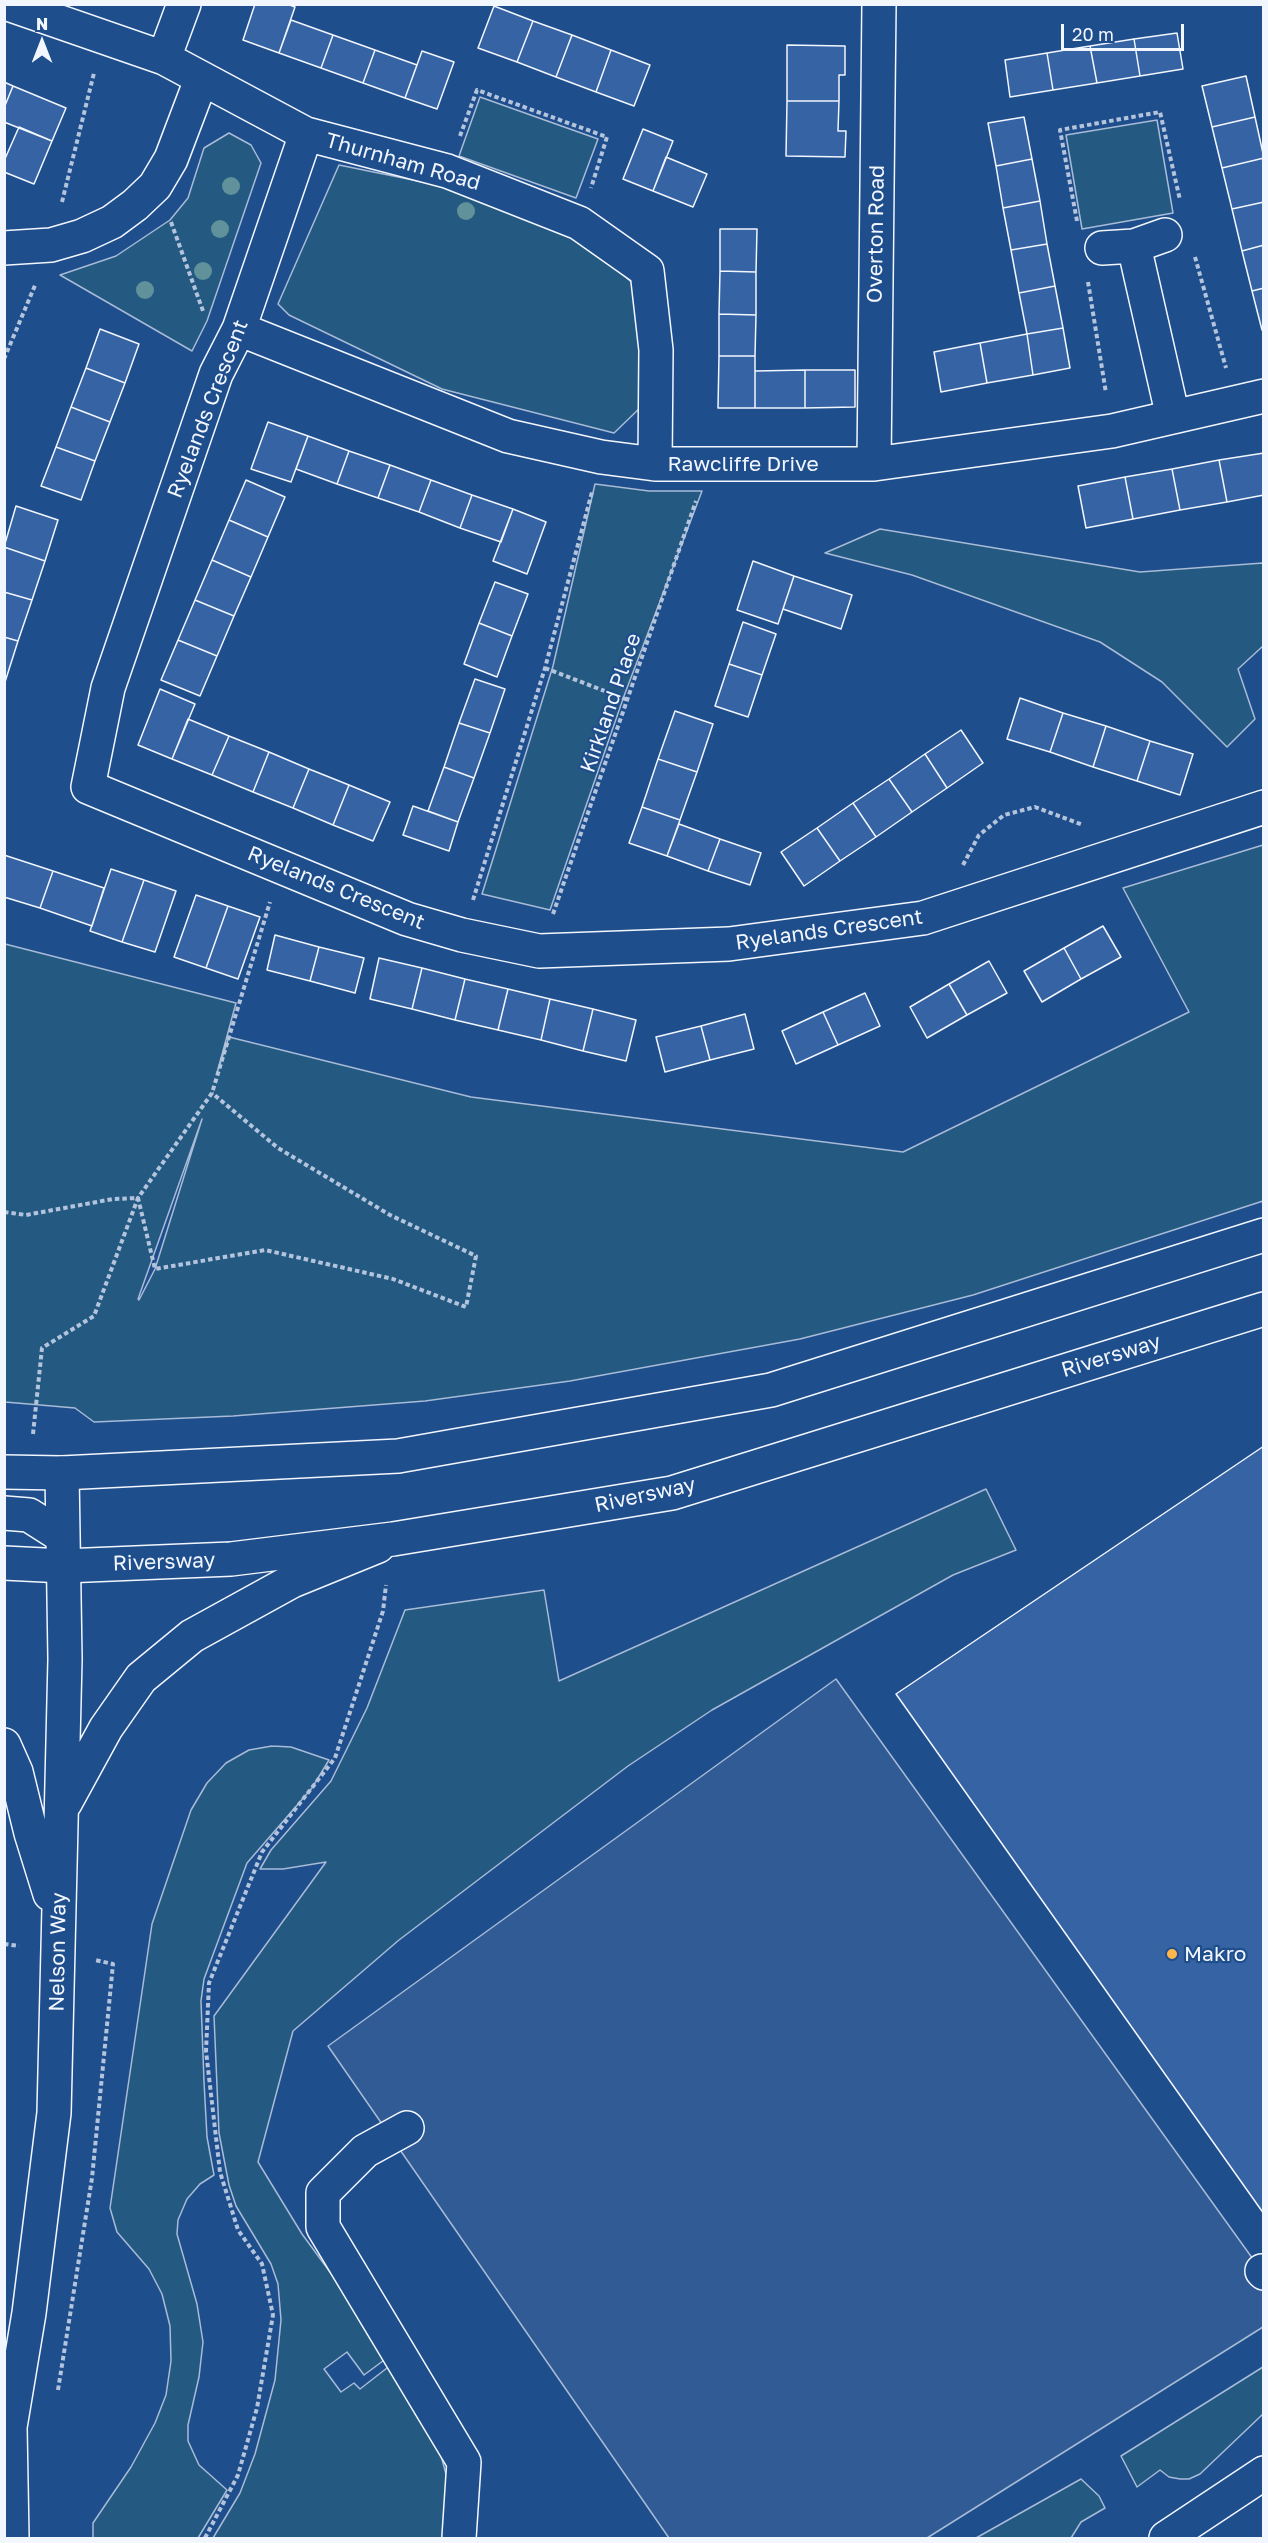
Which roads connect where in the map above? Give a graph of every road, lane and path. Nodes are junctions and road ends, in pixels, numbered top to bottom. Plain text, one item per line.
1 (8, 4) edge
2 (184, 4) edge
3 (879, 4) edge
4 (103, 37) junction
5 (164, 58) junction
6 (201, 80) junction
7 (306, 134) junction
8 (447, 171) junction
9 (154, 186) junction
10 (579, 223) junction
11 (1165, 235) dead end
12 (51, 245) junction
13 (1134, 246) junction
14 (4, 248) edge
15 (1102, 248) dead end
16 (239, 329) junction
17 (4, 359) edge
18 (216, 374) junction
19 (1263, 396) edge
20 (1173, 417) junction
21 (601, 457) junction
22 (655, 464) junction
23 (708, 464) junction
24 (874, 464) junction
25 (545, 668) junction
26 (629, 700) junction
27 (1263, 807) edge
28 (282, 867) junction
29 (462, 935) junction
30 (539, 951) junction
31 (212, 1093) junction
32 (138, 1198) junction
33 (4, 1212) edge
34 (1263, 1235) edge
35 (1263, 1309) edge
36 (32, 1440) dead end
37 (4, 1472) edge
38 (62, 1473) junction
39 (4, 1514) edge
40 (393, 1539) junction
41 (63, 1551) junction
42 (4, 1563) edge
43 (4, 1745) edge
44 (62, 1808) junction
45 (57, 1916) junction
46 (407, 2128) dead end
47 (7, 2432) edge
48 (1263, 2473) edge
49 (12, 2538) edge
50 (205, 2538) edge
51 (459, 2538) edge
52 (1166, 2538) edge

1 - 4 main road, Thurnham Road
2 - 5 main road
3 - 24 main road, Overton Road
4 - 5 main road, Thurnham Road
4 - 12 path
5 - 6 main road, Thurnham Road
6 - 7 main road, Thurnham Road
6 - 9 main road
7 - 8 main road, Thurnham Road
7 - 16 main road, Ryelands Crescent
8 - 10 main road, Thurnham Road
8 - 10 path
9 - 12 main road
9 - 18 path
10 - 22 main road, Thurnham Road
11 - 13 main road
12 - 14 main road
12 - 17 path
13 - 15 main road
13 - 20 main road
16 - 18 main road, Ryelands Crescent
16 - 21 main road, Rawcliffe Drive
18 - 28 main road, Ryelands Crescent
19 - 20 main road, Rawcliffe Drive
20 - 24 main road, Rawcliffe Drive
21 - 22 main road, Rawcliffe Drive
21 - 25 path
22 - 23 main road, Rawcliffe Drive
23 - 24 main road, Rawcliffe Drive
23 - 26 path, Kirkland Place
25 - 26 path
25 - 29 path
26 - 30 path, Kirkland Place
27 - 30 main road, Ryelands Crescent
28 - 29 main road, Ryelands Crescent
28 - 31 path
29 - 30 main road, Ryelands Crescent
31 - 32 path
31 - 32 path
32 - 33 path
32 - 36 path
34 - 38 main road
35 - 40 main road, Riversway
37 - 38 main road
38 - 41 main road, Nelson Way
39 - 41 main road
40 - 41 main road, Riversway
40 - 44 main road
40 - 50 path
41 - 42 main road, Riversway
41 - 44 main road, Nelson Way
43 - 45 main road
44 - 45 main road, Nelson Way
45 - 47 main road, Nelson Way
46 - 51 main road
47 - 49 main road, Nelson Way
48 - 52 main road

